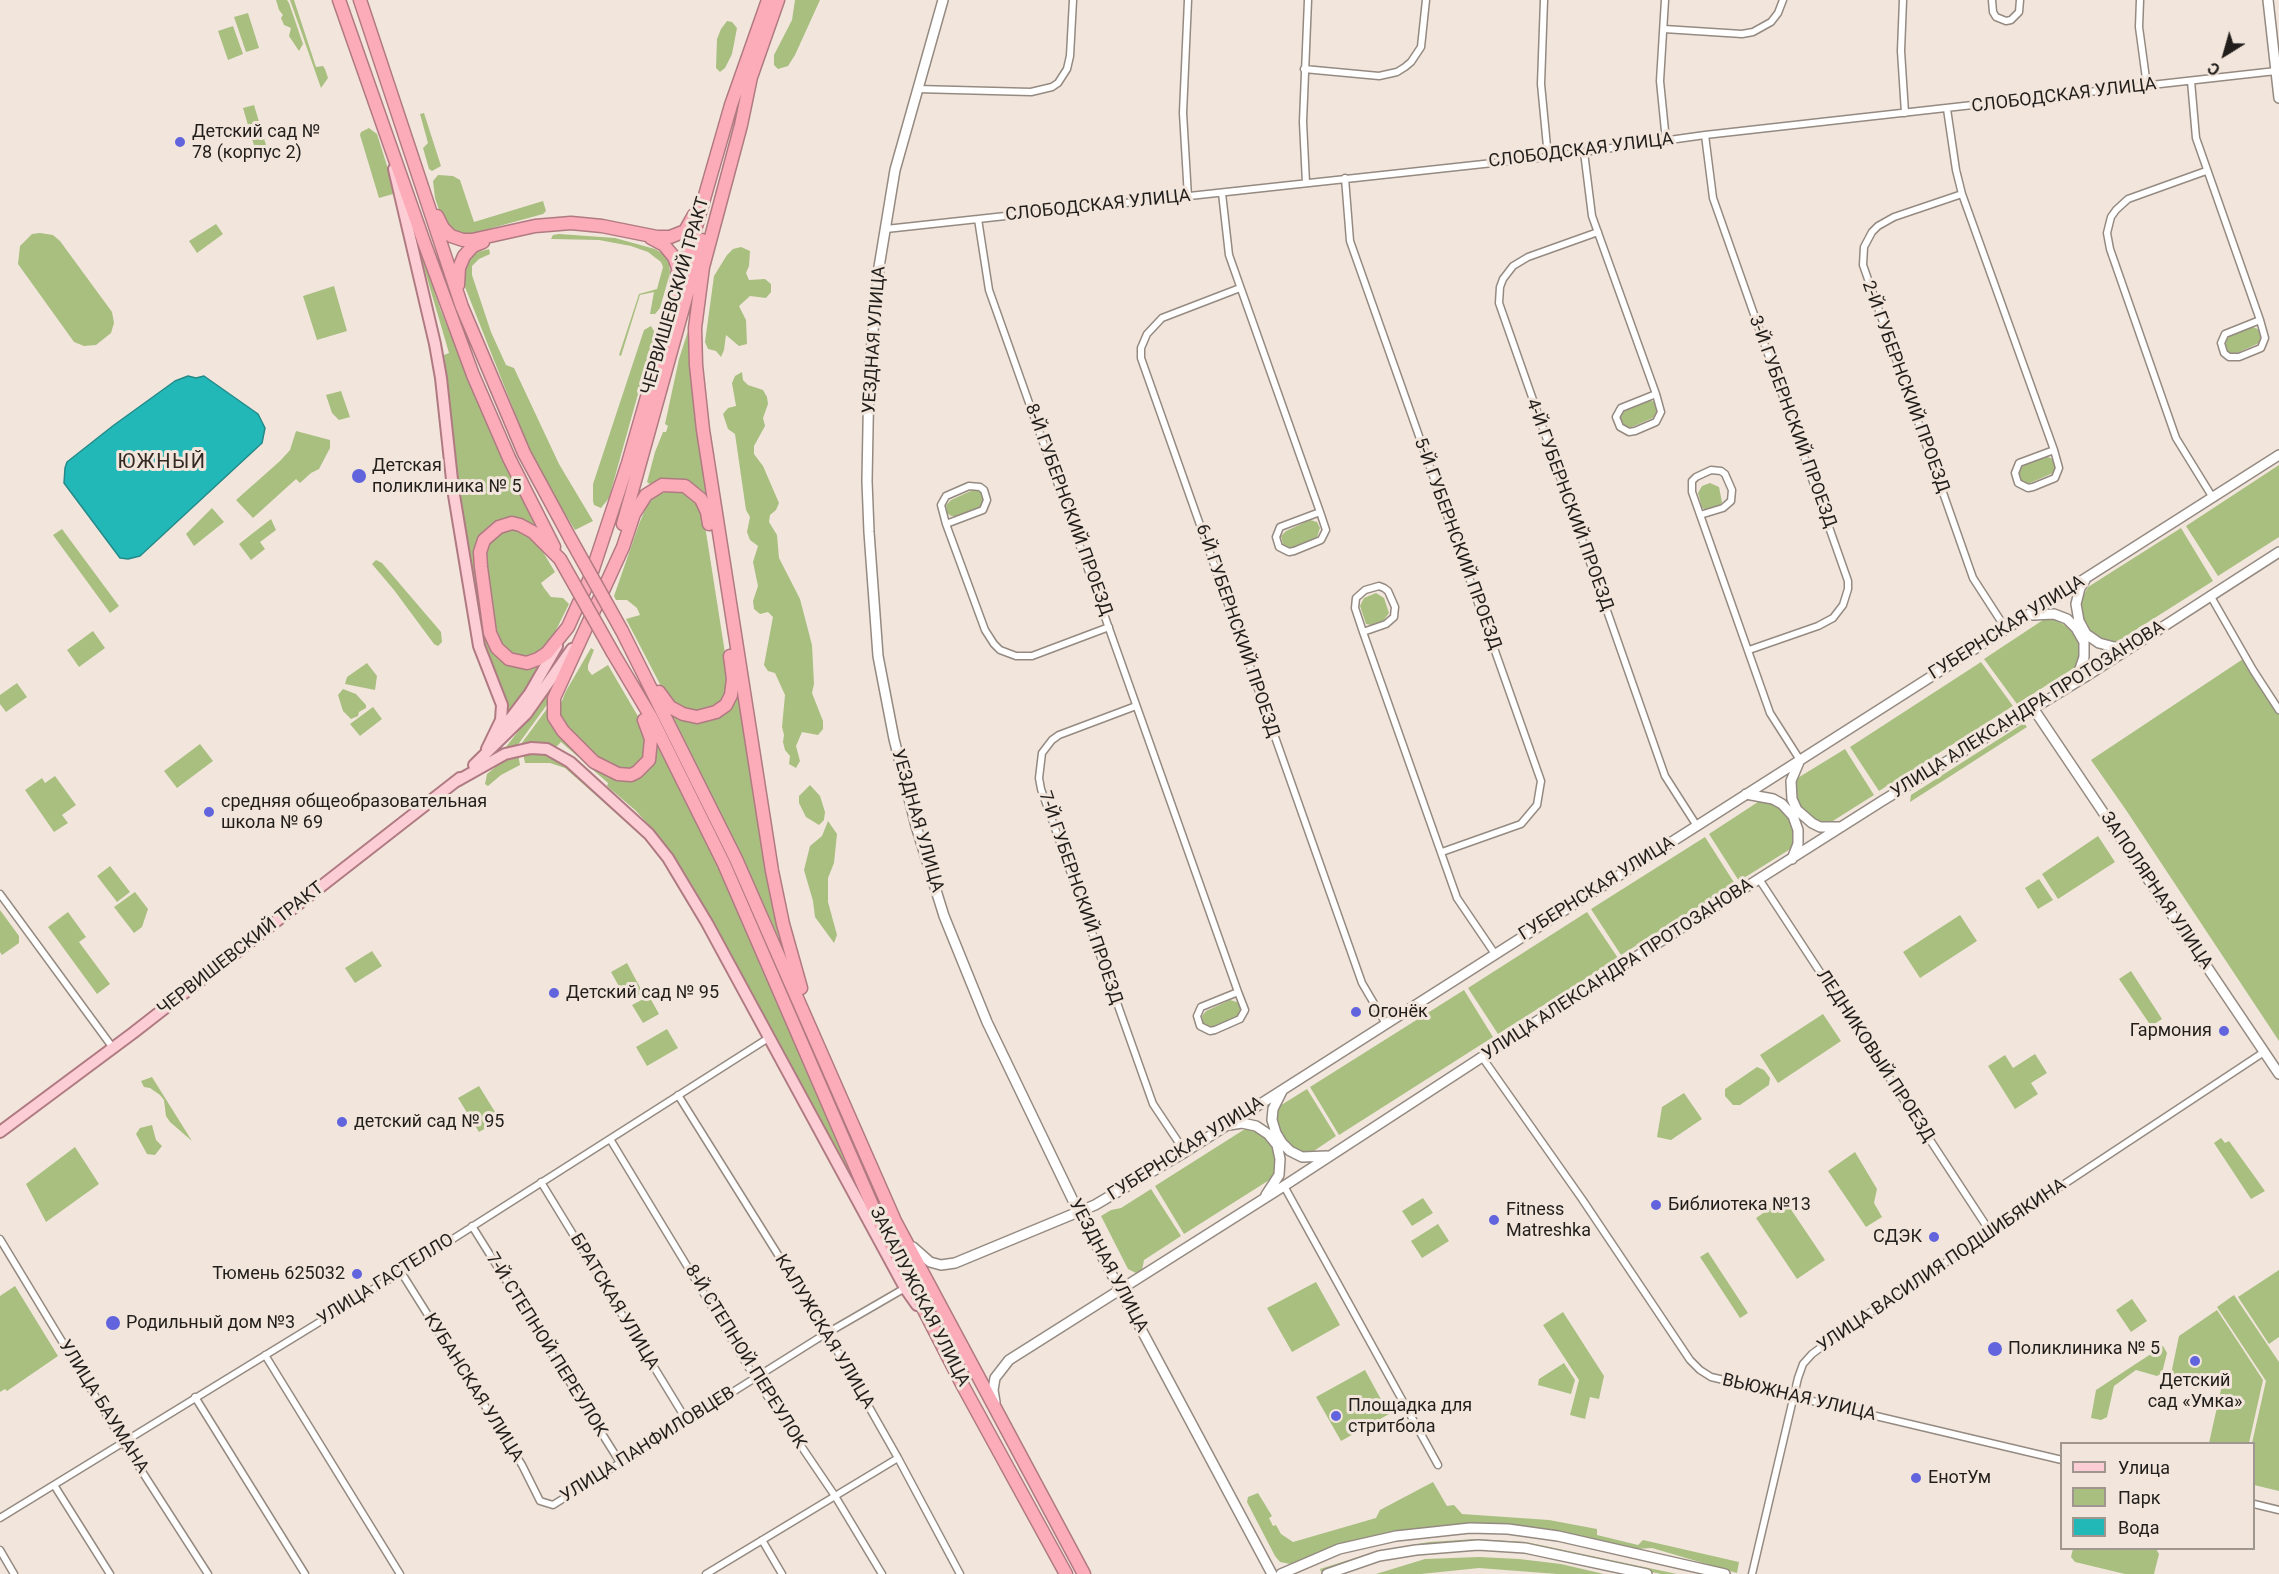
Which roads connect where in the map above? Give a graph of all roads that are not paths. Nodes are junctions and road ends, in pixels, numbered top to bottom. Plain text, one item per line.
1 (339, 0) edge
2 (360, 0) edge
3 (768, 0) edge
4 (778, 0) edge
5 (943, 0) edge
6 (1073, 0) edge
7 (1188, 0) edge
8 (1308, 0) edge
9 (1425, 0) edge
10 (1544, 0) edge
11 (1665, 0) edge
12 (1783, 0) edge
13 (1903, 0) edge
14 (1992, 0) edge
15 (2020, 0) edge
16 (2140, 0) edge
17 (2268, 0) edge
18 (1664, 30) junction
19 (754, 38) junction
20 (1304, 69) junction
21 (2276, 71) junction
22 (752, 72) junction
23 (2191, 81) junction
24 (2146, 86) junction
25 (917, 89) junction
26 (2279, 98) edge
27 (1947, 109) junction
28 (1905, 113) junction
29 (385, 130) junction
30 (1705, 135) junction
31 (1666, 141) junction
32 (1584, 152) junction
33 (1548, 156) junction
34 (2206, 171) junction
35 (1345, 178) junction
36 (420, 183) junction
37 (1306, 183) junction
38 (1222, 193) junction
39 (1962, 194) junction
40 (1188, 197) junction
41 (978, 219) junction
42 (886, 229) junction
43 (1598, 232) junction
44 (499, 235) junction
45 (647, 236) junction
46 (1239, 288) junction
47 (674, 306) junction
48 (462, 307) junction
49 (2260, 320) junction
50 (1656, 394) junction
51 (2054, 450) junction
52 (2279, 455) edge
53 (2213, 498) junction
54 (1320, 512) junction
55 (1700, 515) junction
56 (946, 524) junction
57 (2279, 552) edge
58 (560, 559) junction
59 (609, 575) junction
60 (2087, 578) junction
61 (2211, 595) junction
62 (2025, 616) junction
63 (568, 627) junction
64 (1109, 627) junction
65 (2006, 629) junction
66 (584, 632) junction
67 (1363, 632) junction
68 (2133, 645) junction
69 (1749, 650) junction
70 (636, 658) junction
71 (616, 659) junction
72 (2070, 686) junction
73 (1136, 706) junction
74 (2033, 708) junction
75 (2279, 710) edge
76 (481, 758) junction
77 (1800, 760) junction
78 (457, 781) junction
79 (1746, 794) junction
80 (1697, 826) junction
81 (1842, 826) junction
82 (1442, 852) junction
83 (1792, 859) junction
84 (1759, 879) junction
85 (0, 894) edge
86 (1495, 954) junction
87 (1238, 992) junction
88 (1386, 1024) junction
89 (813, 1030) junction
90 (770, 1037) junction
91 (112, 1048) junction
92 (2264, 1052) junction
93 (1482, 1057) junction
94 (2279, 1074) edge
95 (1285, 1087) junction
96 (678, 1095) junction
97 (1225, 1125) junction
98 (0, 1132) edge
99 (610, 1139) junction
100 (1185, 1152) junction
101 (1332, 1155) junction
102 (541, 1182) junction
103 (1284, 1186) junction
104 (1263, 1199) junction
105 (1080, 1213) junction
106 (472, 1226) junction
107 (1991, 1233) junction
108 (903, 1236) junction
109 (0, 1239) edge
110 (401, 1272) junction
111 (905, 1288) junction
112 (1120, 1289) junction
113 (932, 1324) junction
114 (827, 1333) junction
115 (265, 1355) junction
116 (755, 1378) junction
117 (1794, 1396) junction
118 (195, 1397) junction
119 (997, 1413) junction
120 (687, 1421) junction
121 (123, 1442) junction
122 (898, 1458) junction
123 (2060, 1460) edge
124 (621, 1464) junction
125 (1438, 1465) dead end
126 (54, 1485) junction
127 (835, 1496) junction
128 (545, 1503) joint
129 (2255, 1504) edge
130 (2279, 1510) edge
131 (0, 1518) edge
132 (762, 1540) junction
133 (0, 1550) edge
134 (14, 1574) edge
135 (110, 1574) edge
136 (208, 1574) edge
137 (305, 1574) edge
138 (399, 1574) edge
139 (706, 1574) edge
140 (782, 1574) edge
141 (882, 1574) edge
142 (960, 1574) edge
143 (1066, 1574) edge
144 (1084, 1574) edge
145 (1272, 1574) edge
146 (1281, 1574) edge
147 (1327, 1574) edge
148 (1647, 1574) edge
149 (1725, 1574) edge
150 (1752, 1574) edge

1 - 29 highway
2 - 36 highway
3 - 19 highway
4 - 22 highway
5 - 25 street, УЕЗДНАЯ УЛИЦА
6 - 25 street
7 - 40 street
8 - 20 street
9 - 20 street
10 - 33 street
11 - 18 street
12 - 18 street
13 - 28 street
14 - 15 street
16 - 24 street
17 - 21 street
18 - 31 street
19 - 45 highway
19 - 47 highway, ЧЕРВИШЕВСКИЙ ТРАКТ
20 - 37 street
21 - 23 street, СЛОБОДСКАЯ УЛИЦА
21 - 26 street
22 - 59 highway, ЧЕРВИШЕВСКИЙ ТРАКТ
22 - 89 highway
23 - 24 street, СЛОБОДСКАЯ УЛИЦА
23 - 34 street
24 - 27 street, СЛОБОДСКАЯ УЛИЦА
25 - 42 street, УЕЗДНАЯ УЛИЦА
27 - 28 street, СЛОБОДСКАЯ УЛИЦА
27 - 39 street
28 - 30 street, СЛОБОДСКАЯ УЛИЦА
29 - 58 highway
29 - 76 main road
30 - 31 street, СЛОБОДСКАЯ УЛИЦА
30 - 69 street, 3-Й ГУБЕРНСКИЙ ПРОЕЗД
31 - 32 street, СЛОБОДСКАЯ УЛИЦА
32 - 33 street, СЛОБОДСКАЯ УЛИЦА
32 - 43 street
33 - 35 street, СЛОБОДСКАЯ УЛИЦА
34 - 49 street
34 - 53 street
35 - 37 street, СЛОБОДСКАЯ УЛИЦА
35 - 82 street, 5-Й ГУБЕРНСКИЙ ПРОЕЗД
36 - 44 highway
36 - 48 highway
37 - 38 street, СЛОБОДСКАЯ УЛИЦА
38 - 40 street, СЛОБОДСКАЯ УЛИЦА
38 - 46 street
39 - 51 street
39 - 65 street, 2-Й ГУБЕРНСКИЙ ПРОЕЗД
40 - 41 street, СЛОБОДСКАЯ УЛИЦА
41 - 42 street, СЛОБОДСКАЯ УЛИЦА
41 - 64 street, 8-Й ГУБЕРНСКИЙ ПРОЕЗД
42 - 105 street, УЕЗДНАЯ УЛИЦА
43 - 50 street
43 - 80 street, 4-Й ГУБЕРНСКИЙ ПРОЕЗД
44 - 45 highway
44 - 48 highway
45 - 47 highway
46 - 54 street
46 - 88 street, 6-Й ГУБЕРНСКИЙ ПРОЕЗД
47 - 63 highway, ЧЕРВИШЕВСКИЙ ТРАКТ
48 - 70 highway, bridge
49 - 49 street
50 - 50 street
51 - 51 street
52 - 53 street, ГУБЕРНСКАЯ УЛИЦА
53 - 60 street, ГУБЕРНСКАЯ УЛИЦА
54 - 54 street
55 - 55 street
55 - 69 street
56 - 56 street, 8-Й ГУБЕРНСКИЙ ПРОЕЗД
56 - 64 street, 8-Й ГУБЕРНСКИЙ ПРОЕЗД
57 - 61 street, УЛИЦА АЛЕКСАНДРА ПРОТОЗАНОВА
58 - 63 highway, ЧЕРВИШЕВСКИЙ ТРАКТ
58 - 71 highway, bridge
59 - 66 highway
59 - 70 highway
60 - 62 street, ГУБЕРНСКАЯ УЛИЦА
60 - 68 street
61 - 68 street, УЛИЦА АЛЕКСАНДРА ПРОТОЗАНОВА
61 - 75 street
62 - 65 street, ГУБЕРНСКАЯ УЛИЦА
62 - 72 street
63 - 76 main road, ЧЕРВИШЕВСКИЙ ТРАКТ
64 - 73 street
65 - 77 street, ГУБЕРНСКАЯ УЛИЦА
66 - 71 highway
66 - 76 main road, ЧЕРВИШЕВСКИЙ ТРАКТ
67 - 67 street
67 - 82 street
68 - 72 street, УЛИЦА АЛЕКСАНДРА ПРОТОЗАНОВА
69 - 77 street
70 - 89 highway
71 - 113 highway, ЗАКАЛУЖСКАЯ УЛИЦА
72 - 74 street, УЛИЦА АЛЕКСАНДРА ПРОТОЗАНОВА
73 - 87 street
73 - 100 street, 7-Й ГУБЕРНСКИЙ ПРОЕЗД
74 - 81 street, УЛИЦА АЛЕКСАНДРА ПРОТОЗАНОВА
74 - 92 street, ЗАПОЛЯРНАЯ УЛИЦА
76 - 78 main road, ЧЕРВИШЕВСКИЙ ТРАКТ
77 - 79 street, ГУБЕРНСКАЯ УЛИЦА
77 - 81 street
78 - 90 main road
78 - 91 main road, ЧЕРВИШЕВСКИЙ ТРАКТ
79 - 80 street, ГУБЕРНСКАЯ УЛИЦА
79 - 83 street
80 - 86 street, ГУБЕРНСКАЯ УЛИЦА
81 - 83 street, УЛИЦА АЛЕКСАНДРА ПРОТОЗАНОВА
82 - 86 street
83 - 84 street, УЛИЦА АЛЕКСАНДРА ПРОТОЗАНОВА
84 - 93 street, УЛИЦА АЛЕКСАНДРА ПРОТОЗАНОВА
84 - 107 street, ЛЕДНИКОВЫЙ ПРОЕЗД
85 - 91 street
86 - 88 street, ГУБЕРНСКАЯ УЛИЦА
87 - 87 street
88 - 95 street, ГУБЕРНСКАЯ УЛИЦА
89 - 108 highway
90 - 96 street, УЛИЦА ГАСТЕЛЛО
90 - 111 main road
91 - 98 main road, ЧЕРВИШЕВСКИЙ ТРАКТ
92 - 94 street, ЗАПОЛЯРНАЯ УЛИЦА
92 - 107 street, УЛИЦА ВАСИЛИЯ ПОДШИБЯКИНА
93 - 101 street, УЛИЦА АЛЕКСАНДРА ПРОТОЗАНОВА
93 - 117 street, ВЬЮЖНАЯ УЛИЦА
95 - 97 street, ГУБЕРНСКАЯ УЛИЦА
95 - 101 street
96 - 99 street, УЛИЦА ГАСТЕЛЛО
96 - 114 street, КАЛУЖСКАЯ УЛИЦА
97 - 100 street, ГУБЕРНСКАЯ УЛИЦА
97 - 104 street
99 - 102 street, УЛИЦА ГАСТЕЛЛО
99 - 116 street, 8-Й СТЕПНОЙ ПЕРЕУЛОК
100 - 105 street, ГУБЕРНСКАЯ УЛИЦА
101 - 103 street, УЛИЦА АЛЕКСАНДРА ПРОТОЗАНОВА
102 - 106 street, УЛИЦА ГАСТЕЛЛО
102 - 120 street, БРАТСКАЯ УЛИЦА
103 - 104 street, УЛИЦА АЛЕКСАНДРА ПРОТОЗАНОВА
103 - 125 street
104 - 112 street, УЛИЦА АЛЕКСАНДРА ПРОТОЗАНОВА
105 - 108 street, ГУБЕРНСКАЯ УЛИЦА
105 - 112 street, УЕЗДНАЯ УЛИЦА
106 - 110 street, УЛИЦА ГАСТЕЛЛО
106 - 124 street, 7-Й СТЕПНОЙ ПЕРЕУЛОК
107 - 117 street, УЛИЦА ВАСИЛИЯ ПОДШИБЯКИНА
108 - 119 highway
109 - 121 street, УЛИЦА БАУМАНА
110 - 115 street, УЛИЦА ГАСТЕЛЛО
110 - 128 street, КУБАНСКАЯ УЛИЦА
111 - 113 main road
111 - 114 street, УЛИЦА ПАНФИЛОВЦЕВ
112 - 119 street, УЛИЦА АЛЕКСАНДРА ПРОТОЗАНОВА
112 - 145 street, УЕЗДНАЯ УЛИЦА
113 - 143 highway, ЗАКАЛУЖСКАЯ УЛИЦА
114 - 116 street, УЛИЦА ПАНФИЛОВЦЕВ
114 - 122 street, КАЛУЖСКАЯ УЛИЦА
115 - 118 street, УЛИЦА ГАСТЕЛЛО
115 - 138 street
116 - 120 street, УЛИЦА ПАНФИЛОВЦЕВ
116 - 127 street, 8-Й СТЕПНОЙ ПЕРЕУЛОК
117 - 123 street, ВЬЮЖНАЯ УЛИЦА
117 - 150 street, УЛИЦА ВАСИЛИЯ ПОДШИБЯКИНА
118 - 121 street, УЛИЦА ГАСТЕЛЛО
118 - 137 street
119 - 144 highway
120 - 124 street, УЛИЦА ПАНФИЛОВЦЕВ
121 - 126 street, УЛИЦА ГАСТЕЛЛО
121 - 136 street, УЛИЦА БАУМАНА
122 - 127 street
122 - 142 street, КАЛУЖСКАЯ УЛИЦА
124 - 128 street, УЛИЦА ПАНФИЛОВЦЕВ
126 - 131 street, УЛИЦА ГАСТЕЛЛО
126 - 135 street
127 - 132 street
127 - 141 street, 8-Й СТЕПНОЙ ПЕРЕУЛОК
129 - 130 street
132 - 139 street
132 - 140 street
133 - 134 street
146 - 149 street
147 - 148 street

